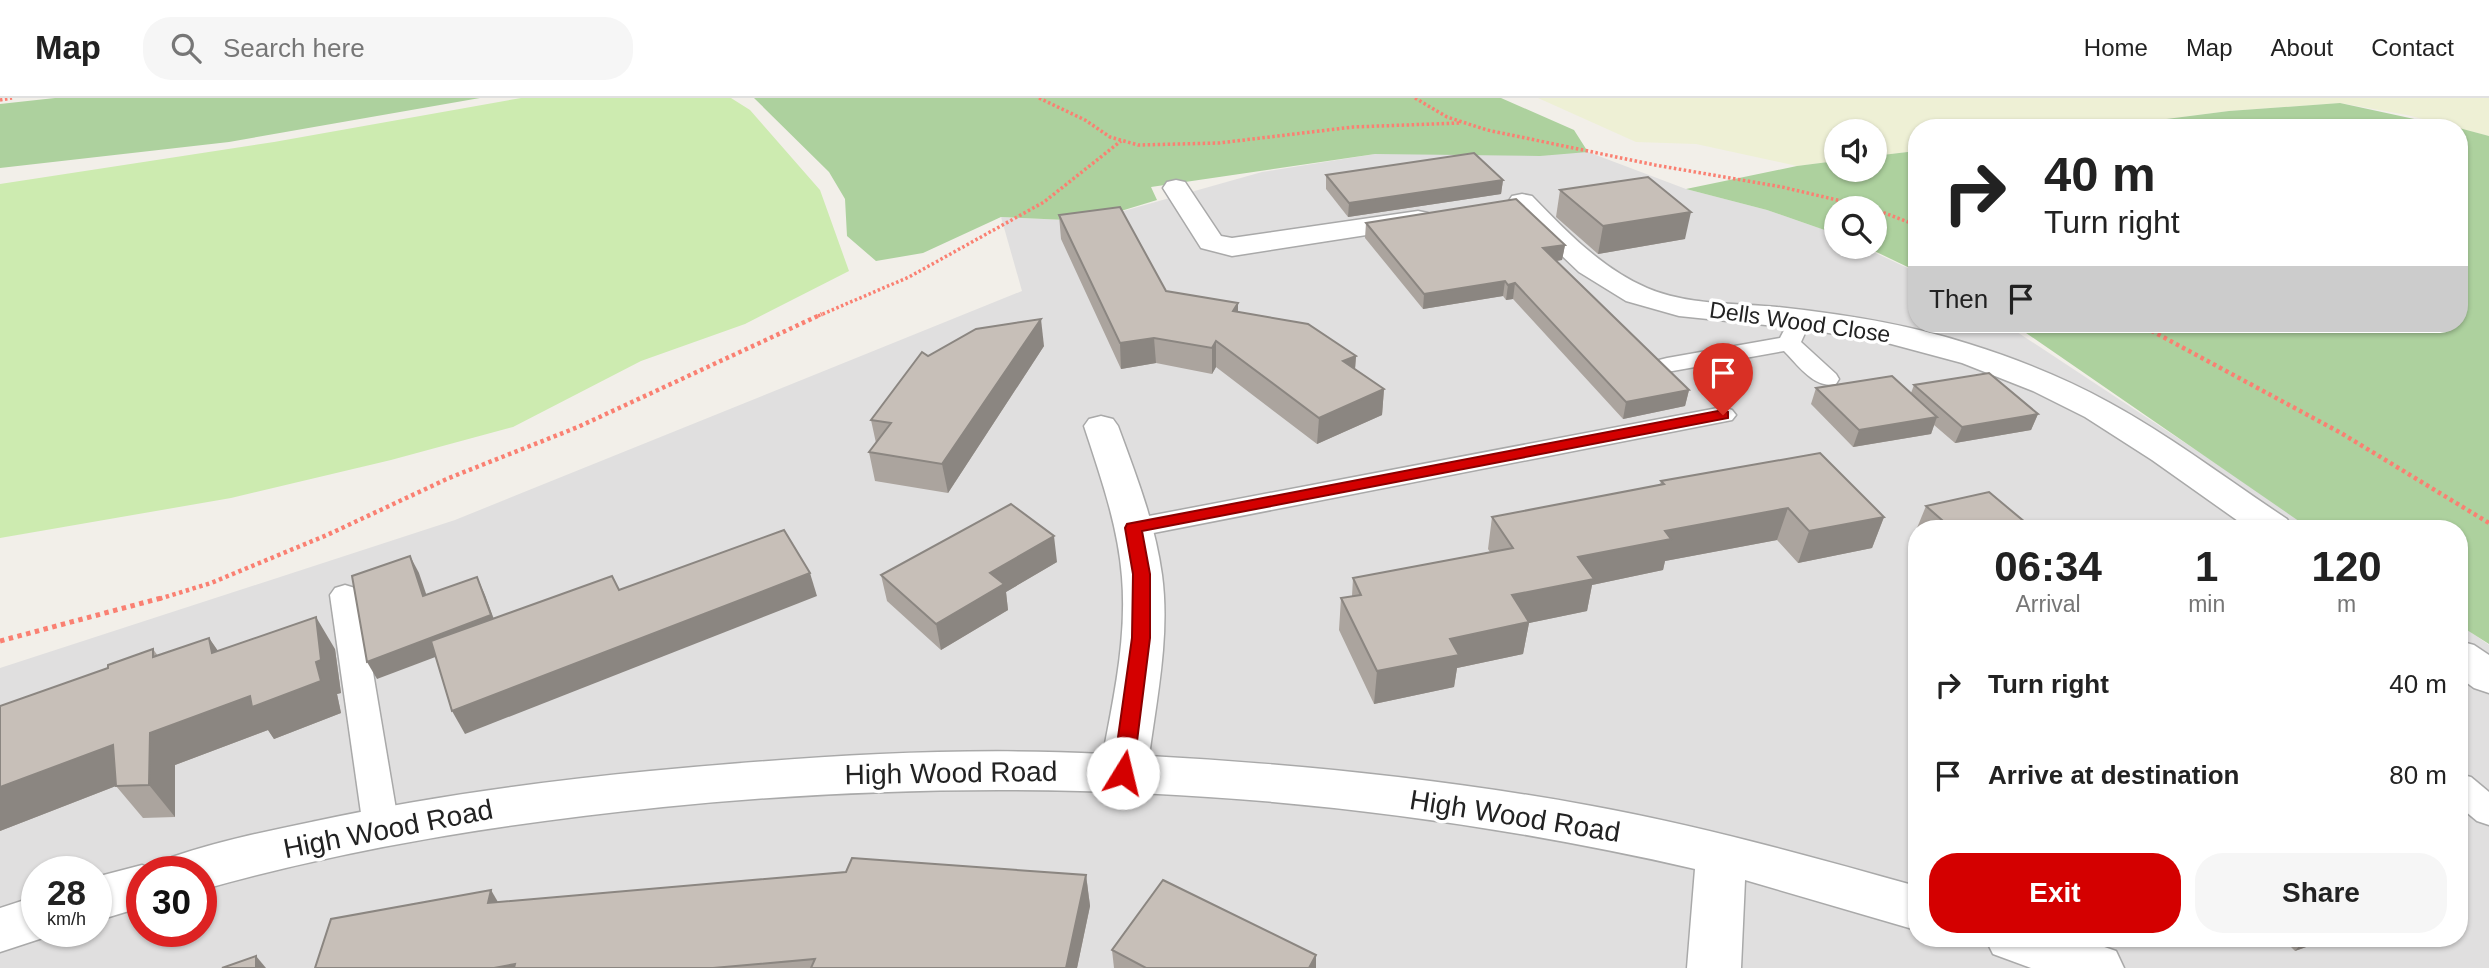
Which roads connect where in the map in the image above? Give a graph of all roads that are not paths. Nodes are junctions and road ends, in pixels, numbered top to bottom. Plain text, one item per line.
1 (1176, 188) dead end
2 (1522, 202) edge
3 (1440, 215) edge
4 (1795, 332) junction
5 (1667, 365) edge
6 (1827, 379) dead end
7 (1723, 415) dead end
8 (1101, 426) dead end
9 (2261, 520) edge
10 (1133, 528) junction
11 (345, 595) dead end
12 (2468, 662) edge
13 (2489, 677) edge
14 (1123, 773) junction
15 (2468, 794) edge
16 (2489, 811) edge
17 (381, 827) junction
18 (1721, 854) junction
19 (217, 866) edge
20 (1908, 906) edge
21 (21, 923) edge
22 (0, 930) edge
23 (2037, 947) edge
24 (1714, 968) edge
25 (2097, 968) edge

1 - 3 street
2 - 4 street, Dells Wood Close
4 - 5 lane
4 - 6 lane
4 - 9 street, Dells Wood Close
7 - 10 lane
8 - 10 street
10 - 14 street
11 - 17 lane
12 - 13 street
14 - 17 street, High Wood Road
14 - 18 street, High Wood Road
15 - 16 lane
17 - 19 street, High Wood Road
18 - 20 street, High Wood Road
18 - 24 street
21 - 22 street
23 - 25 street

